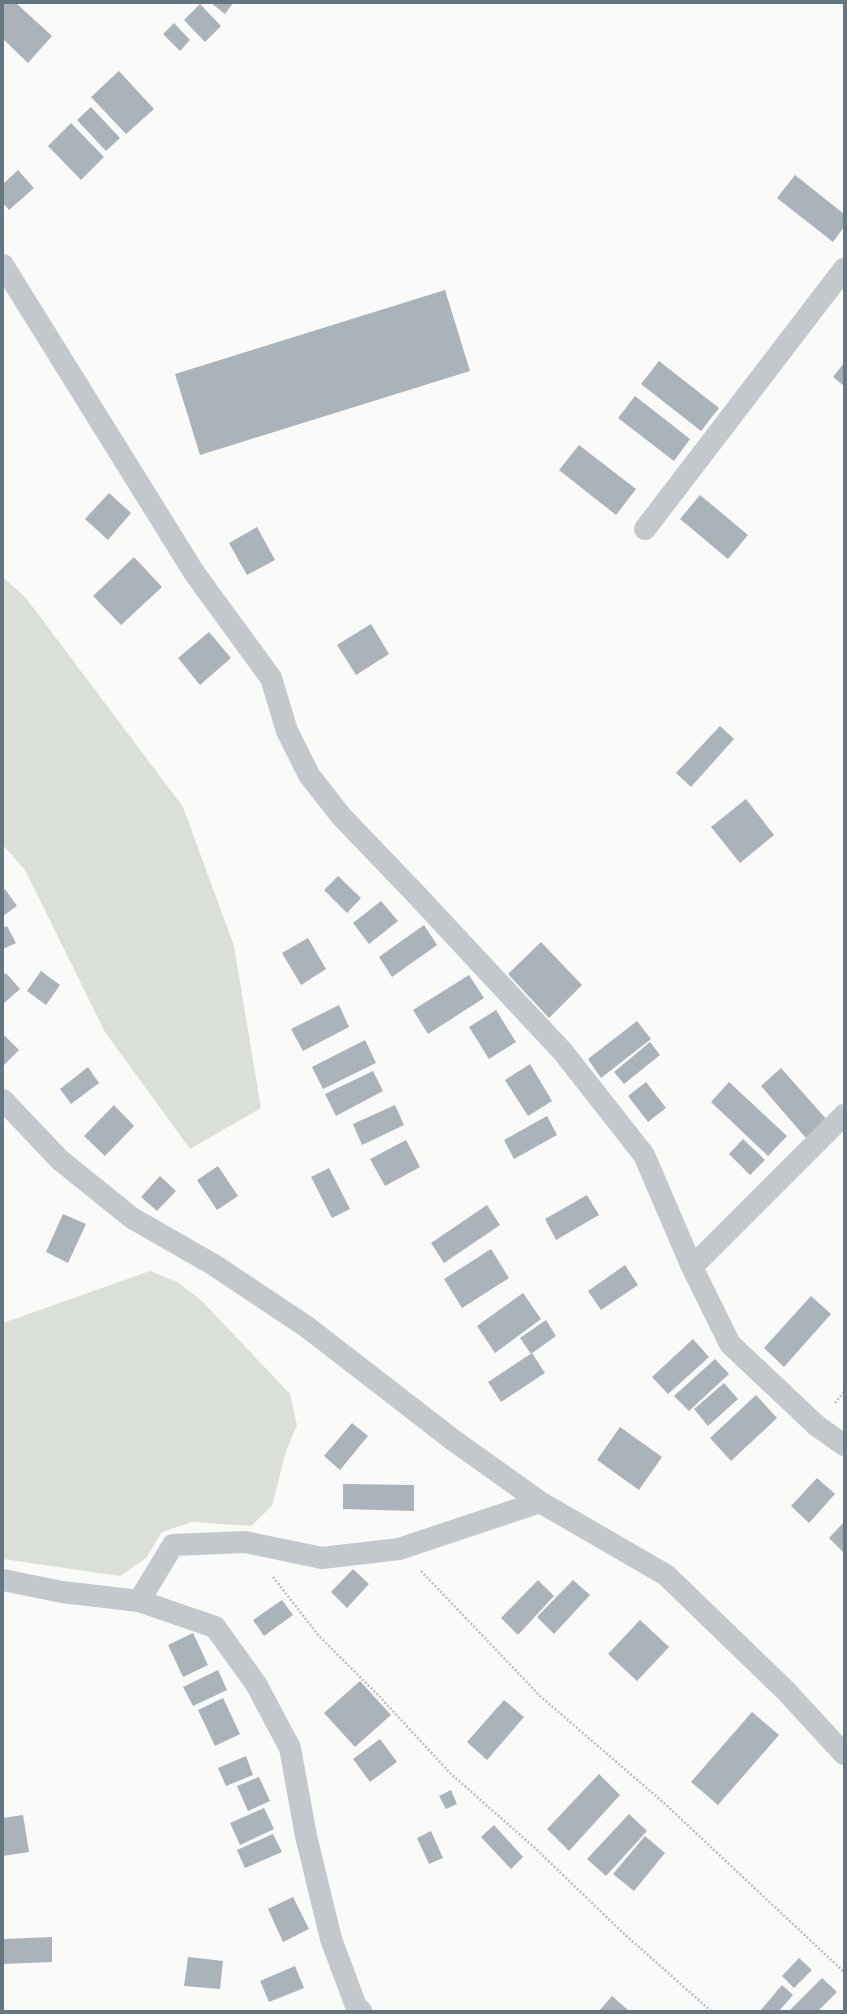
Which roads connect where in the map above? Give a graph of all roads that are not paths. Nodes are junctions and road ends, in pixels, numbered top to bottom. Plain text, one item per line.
1 (3, 265) edge
2 (844, 269) edge
3 (645, 529) dead end
4 (3, 1100) edge
5 (844, 1115) edge
6 (692, 1268) junction
7 (844, 1446) edge
8 (540, 1502) junction
9 (3, 1580) edge
10 (139, 1601) junction
11 (844, 1754) edge
12 (361, 2011) edge

1 - 6 street
2 - 3 street
4 - 8 street
5 - 6 street
6 - 7 street
8 - 10 street
8 - 11 street
9 - 10 street
10 - 12 street

